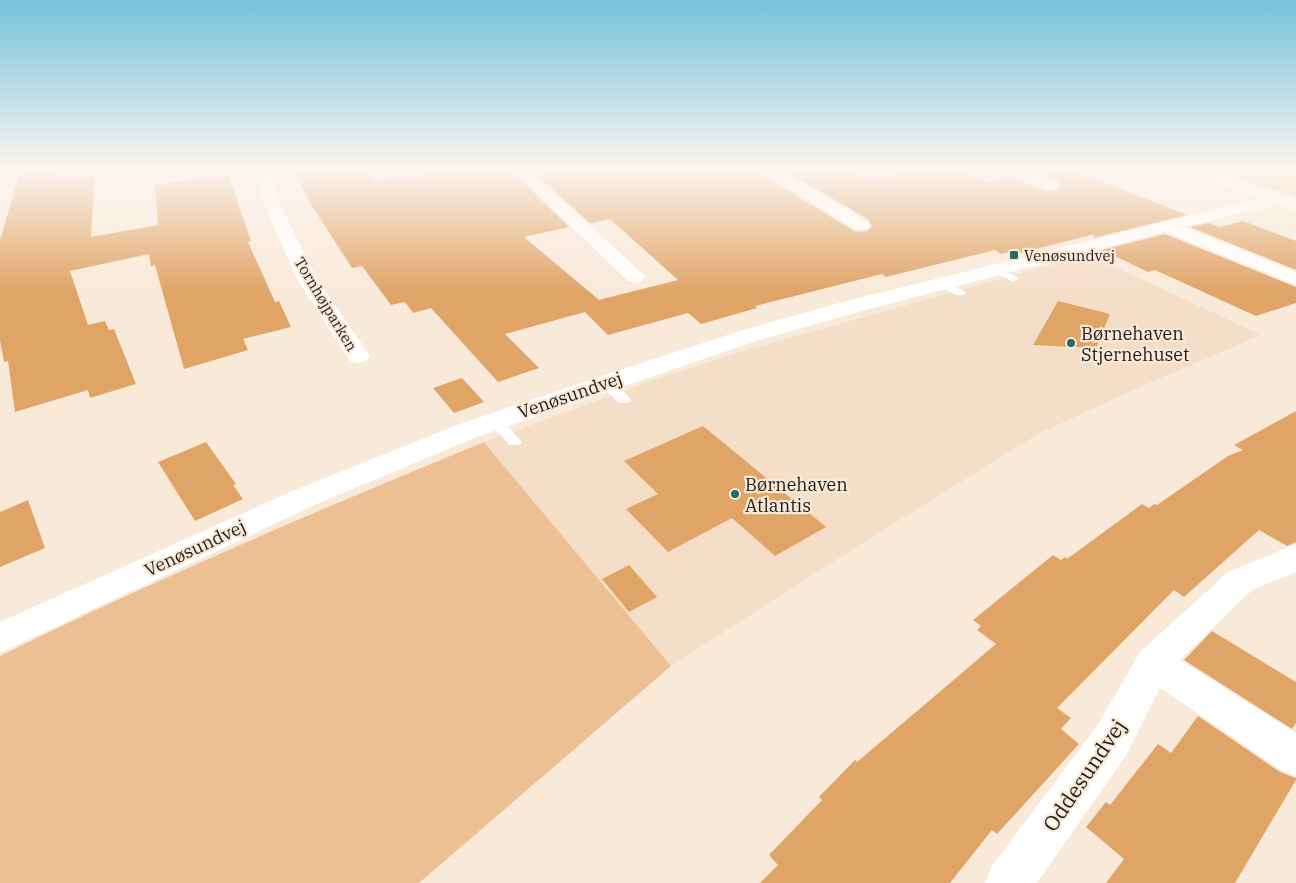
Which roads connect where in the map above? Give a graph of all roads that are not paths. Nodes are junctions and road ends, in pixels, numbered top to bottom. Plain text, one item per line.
1 (274, 210) edge
2 (563, 210) edge
3 (836, 210) edge
4 (1246, 210) edge
5 (861, 225) dead end
6 (1166, 226) junction
7 (635, 277) dead end
8 (1296, 279) edge
9 (358, 356) dead end
10 (496, 421) junction
11 (514, 442) dead end
12 (1296, 556) edge
13 (0, 638) edge
14 (1153, 663) junction
15 (1296, 756) edge
16 (1009, 883) edge

1 - 9 street, Tornhøjparken
2 - 7 street
3 - 5 street
4 - 6 street, Venøsundvej
6 - 8 street
6 - 10 street, Venøsundvej
10 - 11 lane
10 - 13 street, Venøsundvej
12 - 14 street, Oddesundvej
14 - 15 street
14 - 16 street, Oddesundvej

